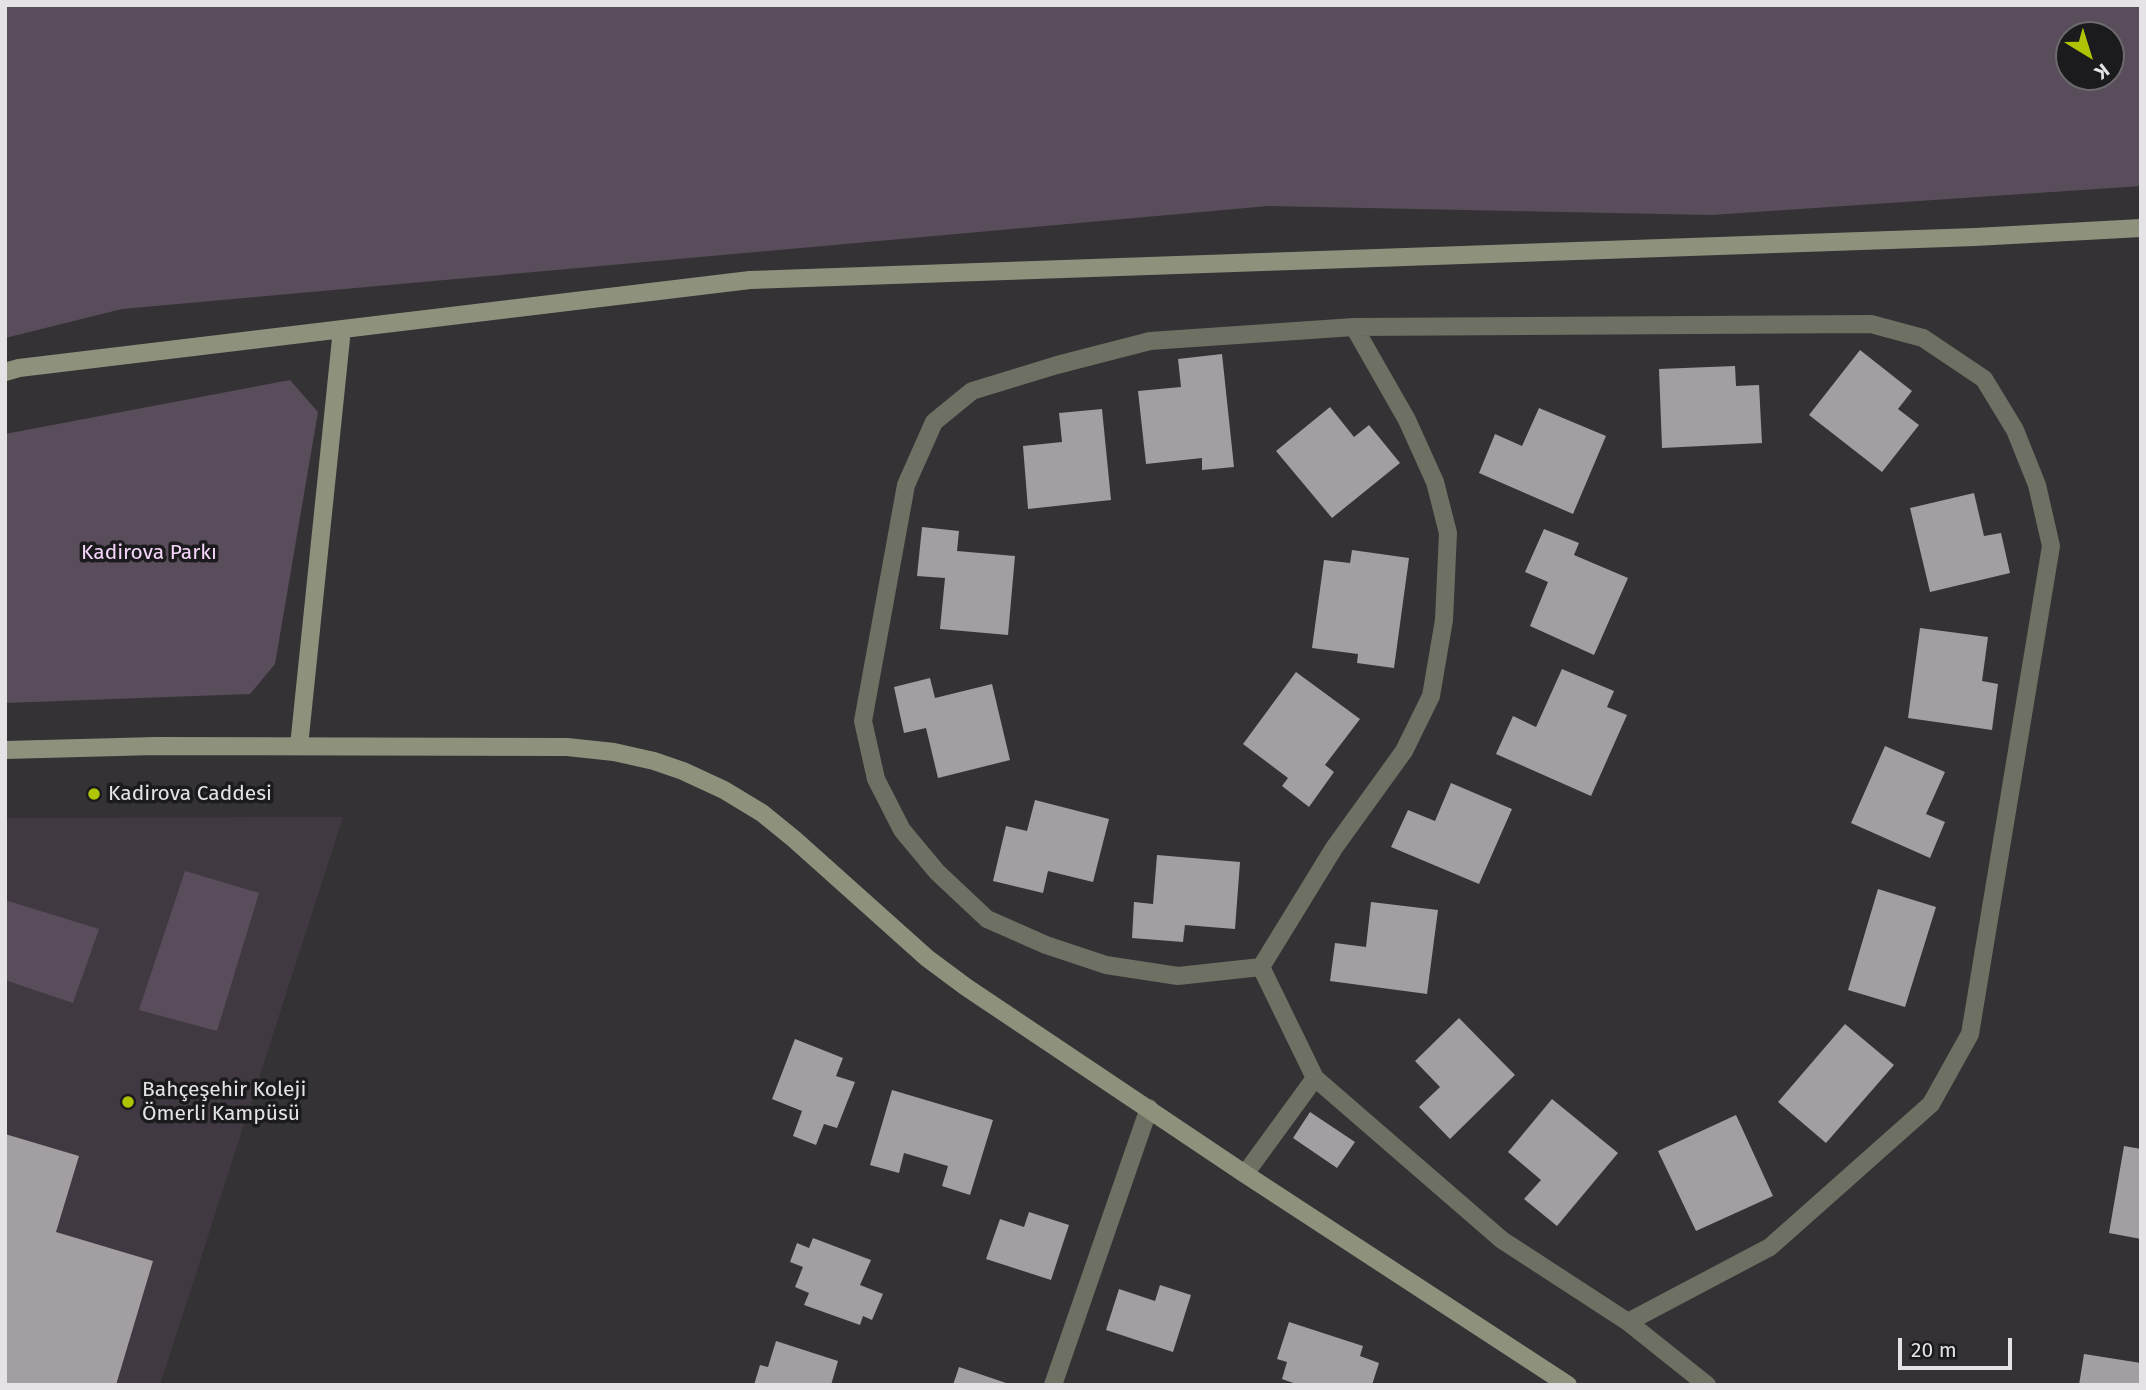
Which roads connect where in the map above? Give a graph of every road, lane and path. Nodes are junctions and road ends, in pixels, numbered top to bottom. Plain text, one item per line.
1 (2141, 228) edge
2 (1354, 327) junction
3 (342, 329) junction
4 (5, 372) edge
5 (299, 746) junction
6 (5, 750) edge
7 (1261, 967) junction
8 (1315, 1078) junction
9 (1149, 1108) junction
10 (1245, 1174) junction
11 (1628, 1322) junction
12 (1053, 1385) edge
13 (1568, 1385) edge
14 (1707, 1385) edge

1 - 3 street
2 - 7 lane
2 - 7 lane
2 - 11 lane
3 - 4 street
3 - 5 street
5 - 6 street
5 - 9 street
7 - 8 lane
8 - 10 lane
8 - 11 lane
9 - 10 street
9 - 12 lane
10 - 13 street
11 - 14 lane

